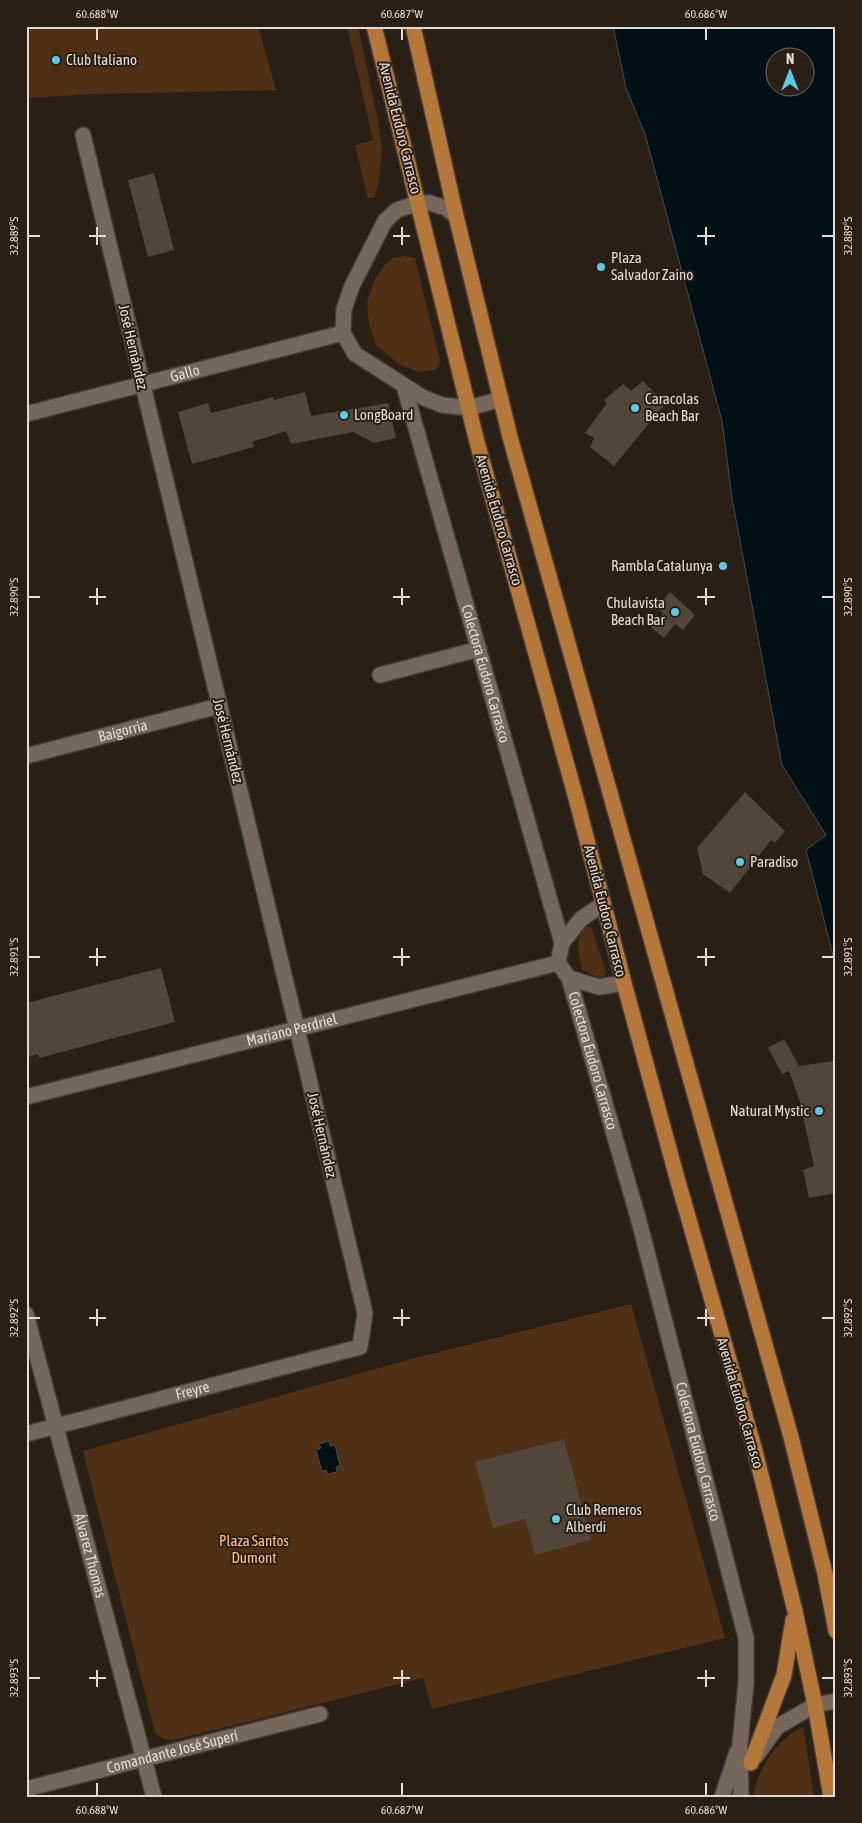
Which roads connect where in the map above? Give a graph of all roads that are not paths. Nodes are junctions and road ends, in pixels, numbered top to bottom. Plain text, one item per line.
1 (374, 26) edge
2 (413, 26) edge
3 (83, 136) dead end
4 (419, 203) junction
5 (456, 216) junction
6 (343, 333) junction
7 (142, 384) junction
8 (404, 386) junction
9 (501, 399) junction
10 (468, 408) junction
11 (26, 414) edge
12 (478, 648) junction
13 (380, 675) dead end
14 (219, 706) junction
15 (26, 756) edge
16 (603, 904) junction
17 (562, 943) junction
18 (558, 963) junction
19 (569, 978) junction
20 (624, 983) junction
21 (297, 1029) junction
22 (26, 1097) edge
23 (26, 1314) edge
24 (360, 1346) joint
25 (56, 1426) junction
26 (26, 1434) edge
27 (825, 1574) junction
28 (836, 1592) edge
29 (795, 1611) junction
30 (836, 1631) edge
31 (836, 1701) edge
32 (815, 1705) junction
33 (320, 1714) dead end
34 (740, 1744) junction
35 (144, 1759) junction
36 (747, 1770) junction
37 (26, 1789) edge
38 (154, 1797) edge
39 (722, 1797) edge
40 (727, 1797) edge
41 (741, 1797) edge
42 (831, 1797) edge

1 - 4 main road, Avenida Eudoro Carrasco
2 - 5 main road
3 - 7 street, José Hernández
4 - 5 street
4 - 6 street
4 - 10 main road, Avenida Eudoro Carrasco
5 - 9 main road
6 - 7 street, Gallo
6 - 8 street
7 - 11 street, Gallo
7 - 14 street, José Hernández
8 - 10 street
8 - 12 street, Colectora Eudoro Carrasco
9 - 10 street
9 - 27 main road
10 - 16 main road, Avenida Eudoro Carrasco
12 - 13 street
12 - 17 street, Colectora Eudoro Carrasco
14 - 15 street, Baigorria
14 - 21 street, José Hernández
16 - 17 street
16 - 20 main road, Avenida Eudoro Carrasco
17 - 18 street, Colectora Eudoro Carrasco
18 - 19 street, Colectora Eudoro Carrasco
18 - 21 street, Mariano Perdriel
19 - 20 street
19 - 34 street, Colectora Eudoro Carrasco
20 - 29 main road, Avenida Eudoro Carrasco
21 - 22 street, Mariano Perdriel
21 - 24 street, José Hernández
23 - 25 street, Álvarez Thomas
24 - 25 street, Freyre
25 - 26 street, Freyre
25 - 35 street, Álvarez Thomas
27 - 28 main road
27 - 30 main road
29 - 32 main road, Avenida Eudoro Carrasco
29 - 36 main road
31 - 32 street
32 - 36 street
32 - 42 main road, Avenida Eudoro Carrasco
33 - 35 street, Comandante José Superí
34 - 36 street, Colectora Eudoro Carrasco
34 - 39 street, Colectora Eudoro Carrasco
35 - 37 street, Comandante José Superí
35 - 38 street, Álvarez Thomas
36 - 40 street
36 - 41 street

